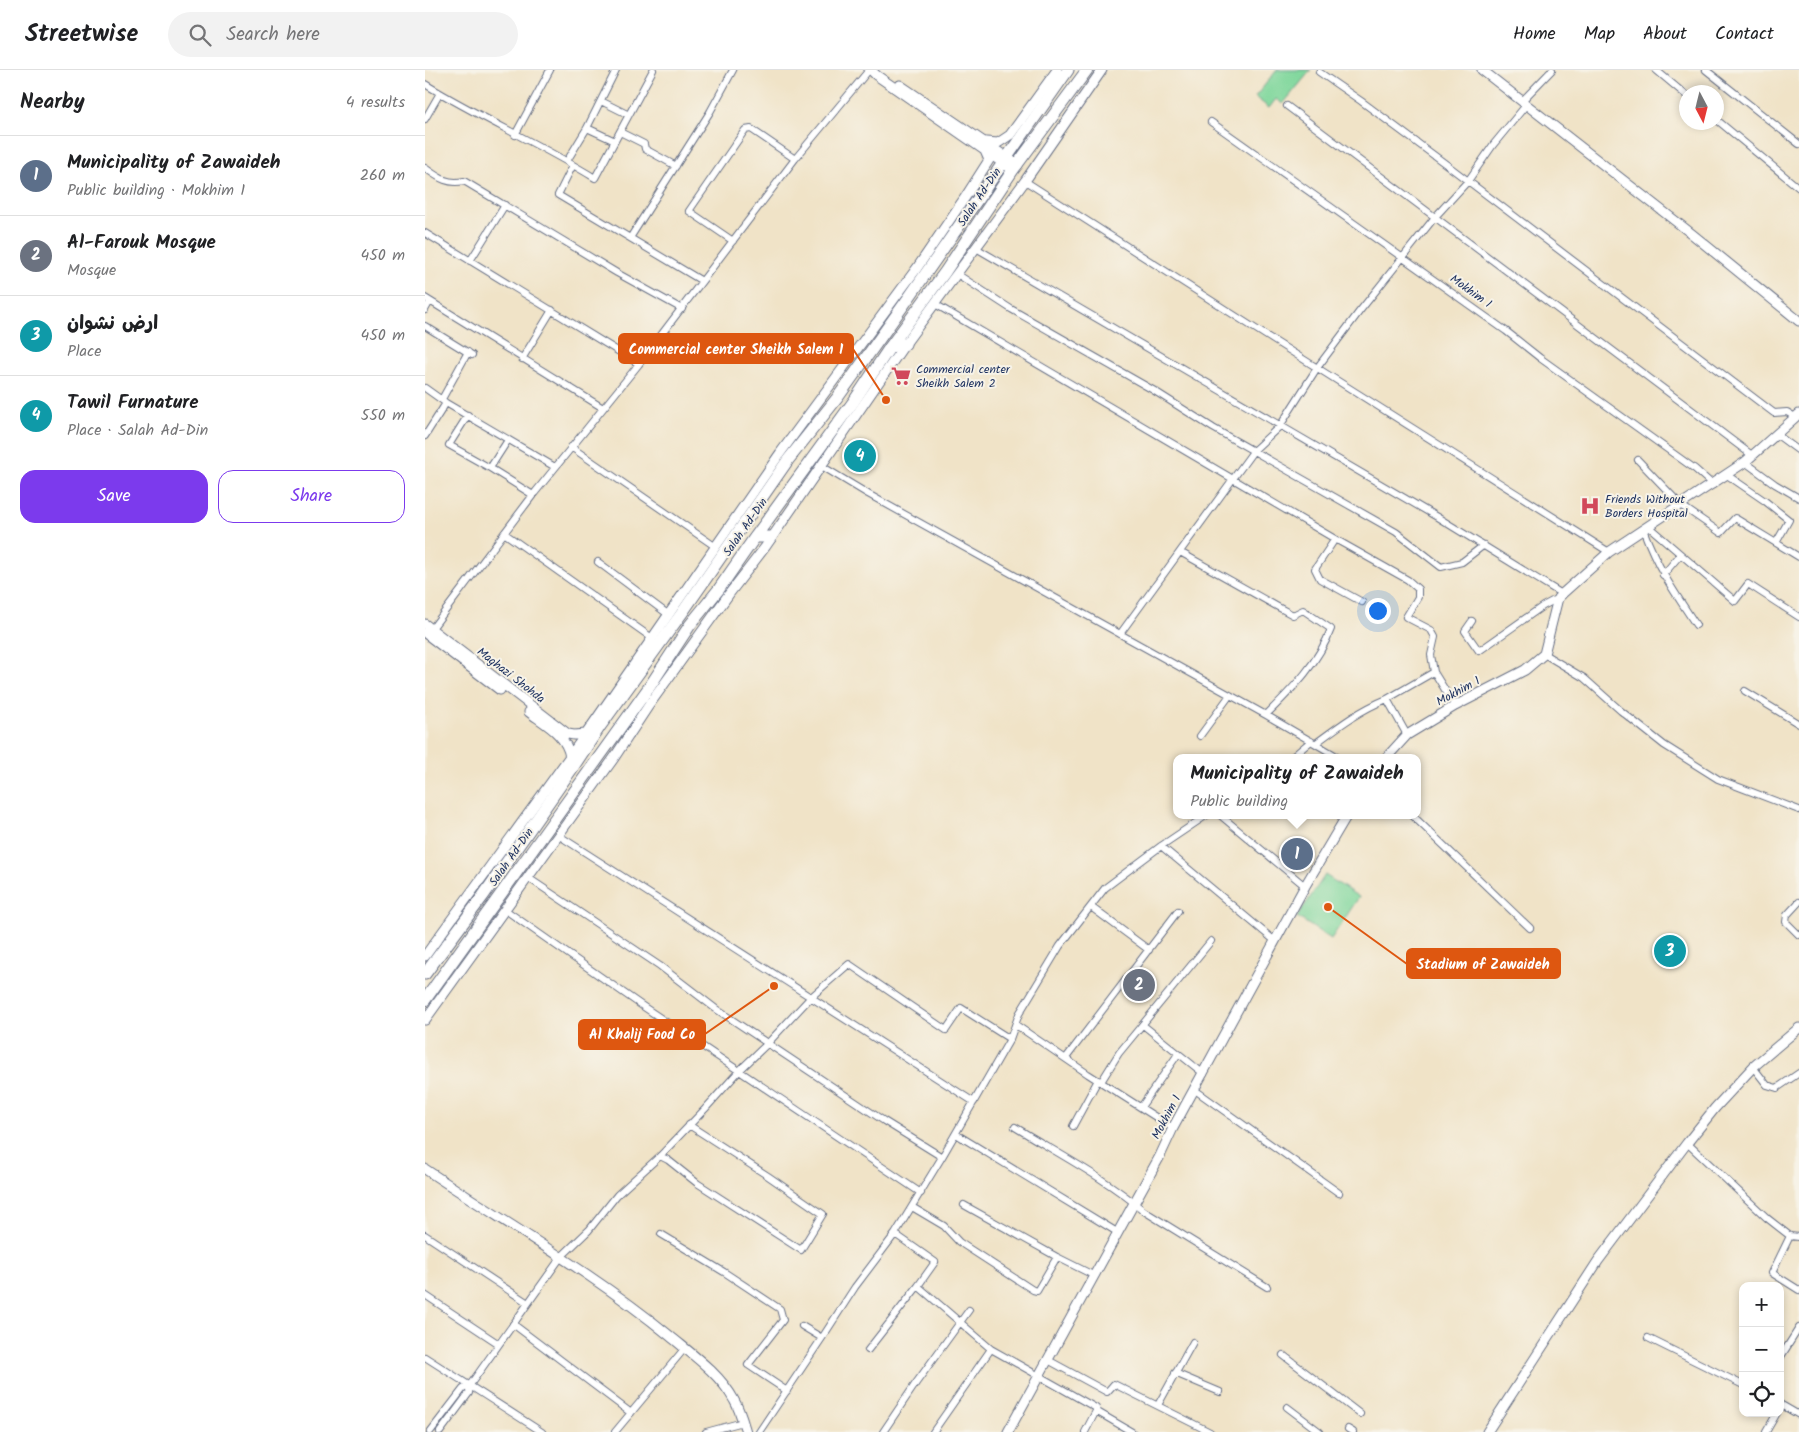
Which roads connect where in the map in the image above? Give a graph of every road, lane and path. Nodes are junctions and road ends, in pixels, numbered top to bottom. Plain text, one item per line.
1 (550, 70) edge
2 (616, 70) edge
3 (653, 70) edge
4 (733, 70) edge
5 (870, 70) edge
6 (875, 70) edge
7 (1057, 70) edge
8 (1068, 70) edge
9 (1087, 70) edge
10 (1102, 70) edge
11 (1482, 70) edge
12 (1552, 70) edge
13 (1656, 70) edge
14 (1706, 70) edge
15 (1319, 72) dead end
16 (425, 84) edge
17 (1679, 89) edge
18 (439, 93) junction
19 (601, 101) junction
20 (1525, 102) junction
21 (1287, 106) dead end
22 (629, 115) junction
23 (425, 119) edge
24 (1211, 122) dead end
25 (1724, 126) edge
26 (587, 128) junction
27 (620, 132) junction
28 (515, 135) junction
29 (615, 141) junction
30 (1799, 144) edge
31 (984, 146) junction
32 (795, 159) junction
33 (1004, 160) junction
34 (570, 163) junction
35 (676, 166) junction
36 (425, 168) edge
37 (1016, 168) junction
38 (1025, 181) junction
39 (1468, 181) junction
40 (1799, 188) edge
41 (505, 204) junction
42 (1435, 217) junction
43 (425, 233) edge
44 (631, 238) junction
45 (733, 242) junction
46 (976, 248) junction
47 (1403, 258) junction
48 (470, 261) junction
49 (957, 274) junction
50 (702, 281) junction
51 (428, 300) edge
52 (935, 304) junction
53 (682, 309) junction
54 (425, 310) edge
55 (552, 310) junction
56 (1799, 321) edge
57 (425, 326) edge
58 (905, 344) junction
59 (890, 347) junction
60 (522, 359) junction
61 (639, 364) junction
62 (1317, 368) junction
63 (425, 388) edge
64 (444, 401) junction
65 (603, 408) junction
66 (468, 415) junction
67 (1797, 416) edge
68 (1280, 426) junction
69 (1776, 434) junction
70 (425, 436) edge
71 (508, 440) junction
72 (571, 447) junction
73 (1254, 450) junction
74 (1799, 451) edge
75 (1753, 456) junction
76 (1639, 460) dead end
77 (1745, 462) junction
78 (820, 465) junction
79 (555, 467) junction
80 (490, 468) junction
81 (1727, 475) junction
82 (1233, 480) junction
83 (1713, 485) junction
84 (533, 495) junction
85 (1799, 498) edge
86 (1682, 506) junction
87 (1646, 528) junction
88 (505, 533) junction
89 (755, 537) junction
90 (771, 537) junction
91 (1335, 539) junction
92 (1776, 542) junction
93 (1484, 545) junction
94 (716, 547) junction
95 (1180, 552) junction
96 (1609, 552) junction
97 (1680, 555) junction
98 (1799, 557) edge
99 (598, 562) dead end
100 (1663, 574) junction
101 (1560, 596) junction
102 (1363, 602) dead end
103 (682, 613) junction
104 (669, 614) junction
105 (1799, 617) edge
106 (1472, 621) dead end
107 (690, 625) junction
108 (1696, 625) dead end
109 (427, 632) edge
110 (1120, 634) junction
111 (653, 638) junction
112 (1544, 654) junction
113 (1434, 672) junction
114 (1745, 691) dead end
115 (1230, 695) junction
116 (1387, 699) junction
117 (1455, 706) junction
118 (1267, 715) junction
119 (1799, 724) edge
120 (590, 735) junction
121 (1407, 735) junction
122 (1200, 736) dead end
123 (1313, 742) junction
124 (605, 747) junction
125 (1296, 754) edge
126 (1333, 754) edge
127 (1390, 754) edge
128 (570, 757) junction
129 (1799, 810) edge
130 (1201, 819) edge
131 (1225, 819) edge
132 (1345, 819) edge
133 (1416, 819) edge
134 (558, 835) junction
135 (1161, 846) junction
136 (527, 877) junction
137 (1305, 886) junction
138 (1799, 902) edge
139 (1091, 907) junction
140 (504, 909) junction
141 (1177, 912) dead end
142 (1529, 928) dead end
143 (1799, 935) edge
144 (1211, 941) dead end
145 (1275, 941) junction
146 (1149, 950) junction
147 (425, 956) edge
148 (425, 974) edge
149 (810, 998) junction
150 (425, 1000) edge
151 (425, 1020) edge
152 (1016, 1025) junction
153 (1143, 1025) junction
154 (1799, 1028) edge
155 (1010, 1040) junction
156 (768, 1043) junction
157 (1178, 1054) junction
158 (1065, 1058) junction
159 (1753, 1067) junction
160 (740, 1070) junction
161 (1799, 1072) edge
162 (1204, 1074) junction
163 (1099, 1081) junction
164 (1195, 1090) junction
165 (974, 1102) junction
166 (1141, 1107) junction
167 (689, 1125) junction
168 (1073, 1126) dead end
169 (1015, 1127) dead end
170 (1173, 1128) junction
171 (955, 1134) junction
172 (1687, 1143) junction
173 (660, 1156) junction
174 (942, 1157) junction
175 (425, 1169) edge
176 (921, 1193) junction
177 (1339, 1193) dead end
178 (1134, 1203) junction
179 (965, 1205) dead end
180 (912, 1207) junction
181 (1117, 1232) junction
182 (661, 1234) dead end
183 (895, 1234) junction
184 (425, 1235) edge
185 (1790, 1236) junction
186 (1799, 1237) edge
187 (561, 1257) junction
188 (1057, 1257) junction
189 (1093, 1275) junction
190 (918, 1286) junction
191 (1267, 1286) dead end
192 (1799, 1290) edge
193 (425, 1295) edge
194 (528, 1302) junction
195 (969, 1310) dead end
196 (960, 1323) junction
197 (513, 1324) junction
198 (802, 1326) dead end
199 (1799, 1328) edge
200 (821, 1338) junction
201 (1648, 1338) dead end
202 (1193, 1342) dead end
203 (499, 1344) junction
204 (685, 1348) junction
205 (868, 1350) dead end
206 (991, 1350) junction
207 (1784, 1352) edge
208 (1283, 1355) dead end
209 (425, 1357) edge
210 (1048, 1360) junction
211 (1175, 1373) junction
212 (1039, 1376) junction
213 (1739, 1383) edge
214 (470, 1385) junction
215 (787, 1391) junction
216 (1220, 1392) dead end
217 (1158, 1405) junction
218 (1287, 1407) dead end
219 (1784, 1407) edge
220 (1096, 1411) junction
221 (631, 1413) junction
222 (1360, 1414) dead end
223 (1799, 1414) edge
224 (1775, 1417) edge
225 (743, 1422) junction
226 (430, 1432) edge
227 (440, 1432) edge
228 (542, 1432) edge
229 (615, 1432) edge
230 (706, 1432) edge
231 (746, 1432) edge
232 (759, 1432) edge
233 (883, 1432) edge
234 (933, 1432) edge
235 (1008, 1432) edge
236 (1085, 1432) edge
237 (1132, 1432) edge
238 (1210, 1432) edge
239 (1320, 1432) edge
240 (1487, 1432) edge
241 (1766, 1432) edge

1 - 28 street
2 - 19 street
3 - 22 street
4 - 35 street
5 - 31 street
5 - 32 street
6 - 31 street
7 - 31 street
8 - 33 highway, Salah Ad-Din
9 - 37 highway, Salah Ad-Din
10 - 38 street
11 - 20 street
12 - 20 street
13 - 17 street
14 - 30 street
15 - 39 street
16 - 18 street
18 - 23 street
18 - 28 street
19 - 22 street
19 - 26 street
20 - 39 street
20 - 56 street
21 - 42 street
22 - 27 street
24 - 47 street, Mokhim 1
25 - 40 street
26 - 29 street
26 - 34 street
27 - 29 street
27 - 35 street
28 - 34 street
29 - 34 street
31 - 33 street
31 - 94 street
32 - 45 street
32 - 45 street
33 - 37 street
33 - 103 highway, Salah Ad-Din
34 - 44 street
35 - 44 street
36 - 41 street
37 - 59 highway, Salah Ad-Din
38 - 46 street
38 - 62 street
39 - 42 street
39 - 67 street
41 - 48 street
41 - 53 street
42 - 47 street
42 - 75 street
43 - 48 street
44 - 50 street
45 - 50 street
46 - 49 street
46 - 68 street
47 - 62 street
47 - 83 street, Mokhim 1
48 - 55 street
49 - 52 street
49 - 73 street
50 - 53 street
51 - 54 street
51 - 60 street
52 - 58 street
52 - 82 street
53 - 61 street
55 - 60 street
55 - 61 street
57 - 64 street
58 - 59 highway
58 - 78 street
59 - 89 highway, Salah Ad-Din
60 - 65 street
61 - 65 street
62 - 68 street
62 - 96 street
63 - 64 street
64 - 66 street
64 - 70 street
65 - 72 street
66 - 71 street
66 - 80 street
67 - 69 street
68 - 73 street
68 - 93 street
69 - 74 street
69 - 75 street
71 - 79 street
71 - 80 street
72 - 79 street
72 - 94 street
73 - 82 street
73 - 93 street
75 - 77 street
76 - 86 street
77 - 81 street
77 - 85 street
78 - 90 street
78 - 110 street
79 - 84 street
80 - 84 street
81 - 83 street
81 - 92 street
82 - 91 street
82 - 95 street
83 - 86 street
84 - 88 street
86 - 87 street
86 - 92 street
87 - 96 street
87 - 97 street
87 - 100 street
88 - 109 street
88 - 111 street
89 - 90 highway
89 - 107 highway, Salah Ad-Din
90 - 134 street
91 - 102 street
91 - 113 street
92 - 98 street
93 - 101 street
94 - 104 street
95 - 110 street
95 - 118 street
96 - 101 street
97 - 100 street
97 - 105 street
99 - 104 street
100 - 108 street
101 - 106 street
101 - 112 street
103 - 107 highway
103 - 120 highway, Salah Ad-Din
104 - 111 street
107 - 124 highway, Salah Ad-Din
109 - 120 street, Maghazi Shohda
109 - 128 street, Maghazi Shohda
110 - 115 street
111 - 120 street
112 - 117 street, Mokhim 1
112 - 129 street
113 - 116 street
113 - 117 street
114 - 119 street
115 - 118 street
115 - 122 street
116 - 121 street
116 - 123 street
117 - 121 street, Mokhim 1
118 - 123 street
120 - 124 highway
120 - 128 street
120 - 148 highway, Salah Ad-Din
121 - 127 street, Mokhim 1
123 - 125 street
123 - 126 street
124 - 150 highway, Salah Ad-Din
128 - 147 street
130 - 135 street
131 - 137 street
132 - 137 street, Mokhim 1
133 - 142 street
134 - 136 street
134 - 149 street
135 - 139 street
135 - 145 street
136 - 140 street
136 - 156 street
137 - 145 street, Mokhim 1
138 - 143 street
139 - 146 street
139 - 152 street
140 - 151 street
140 - 160 street
141 - 146 street
144 - 153 street
145 - 162 street, Mokhim 1
146 - 158 street
149 - 155 street
149 - 156 street
149 - 165 street
152 - 155 street
152 - 158 street
153 - 157 street
153 - 163 street
154 - 159 street
155 - 165 street
156 - 160 street
156 - 174 street
157 - 162 street
157 - 166 street
158 - 163 street
159 - 161 street
159 - 172 street
160 - 167 street
160 - 176 street
162 - 164 street, Mokhim 1
163 - 166 street
163 - 168 street
164 - 170 street, Mokhim 1
164 - 177 street
165 - 171 street
166 - 170 street
167 - 173 street
167 - 173 street
169 - 178 street
170 - 178 street, Mokhim 1
171 - 174 street
171 - 181 street
172 - 185 street
172 - 240 street
173 - 187 street
174 - 176 street
175 - 187 street
176 - 180 street
178 - 181 street, Mokhim 1
178 - 191 street
179 - 188 street
180 - 183 street
180 - 188 street
181 - 189 street, Mokhim 1
182 - 215 street
183 - 190 street
183 - 200 street
184 - 194 street
185 - 186 street
185 - 192 street
187 - 194 street
187 - 204 street
188 - 189 street
189 - 210 street, Mokhim 1
190 - 196 street
190 - 205 street
193 - 203 street
194 - 197 street
195 - 196 street
196 - 206 street
196 - 233 street
197 - 203 street
197 - 221 street
198 - 200 street
199 - 207 street
200 - 215 street
201 - 213 street
202 - 211 street
203 - 214 street
204 - 221 street
204 - 225 street
206 - 212 street
206 - 234 street
208 - 222 street
209 - 214 street
210 - 212 street, Mokhim 1
210 - 217 street
211 - 216 street
211 - 217 street
212 - 220 street
212 - 235 street, Mokhim 1
214 - 226 street
214 - 227 street
214 - 228 street
215 - 232 street
217 - 238 street
218 - 239 street
219 - 223 street
220 - 236 street
220 - 237 street
221 - 229 street
224 - 241 street
225 - 230 street
225 - 231 street

